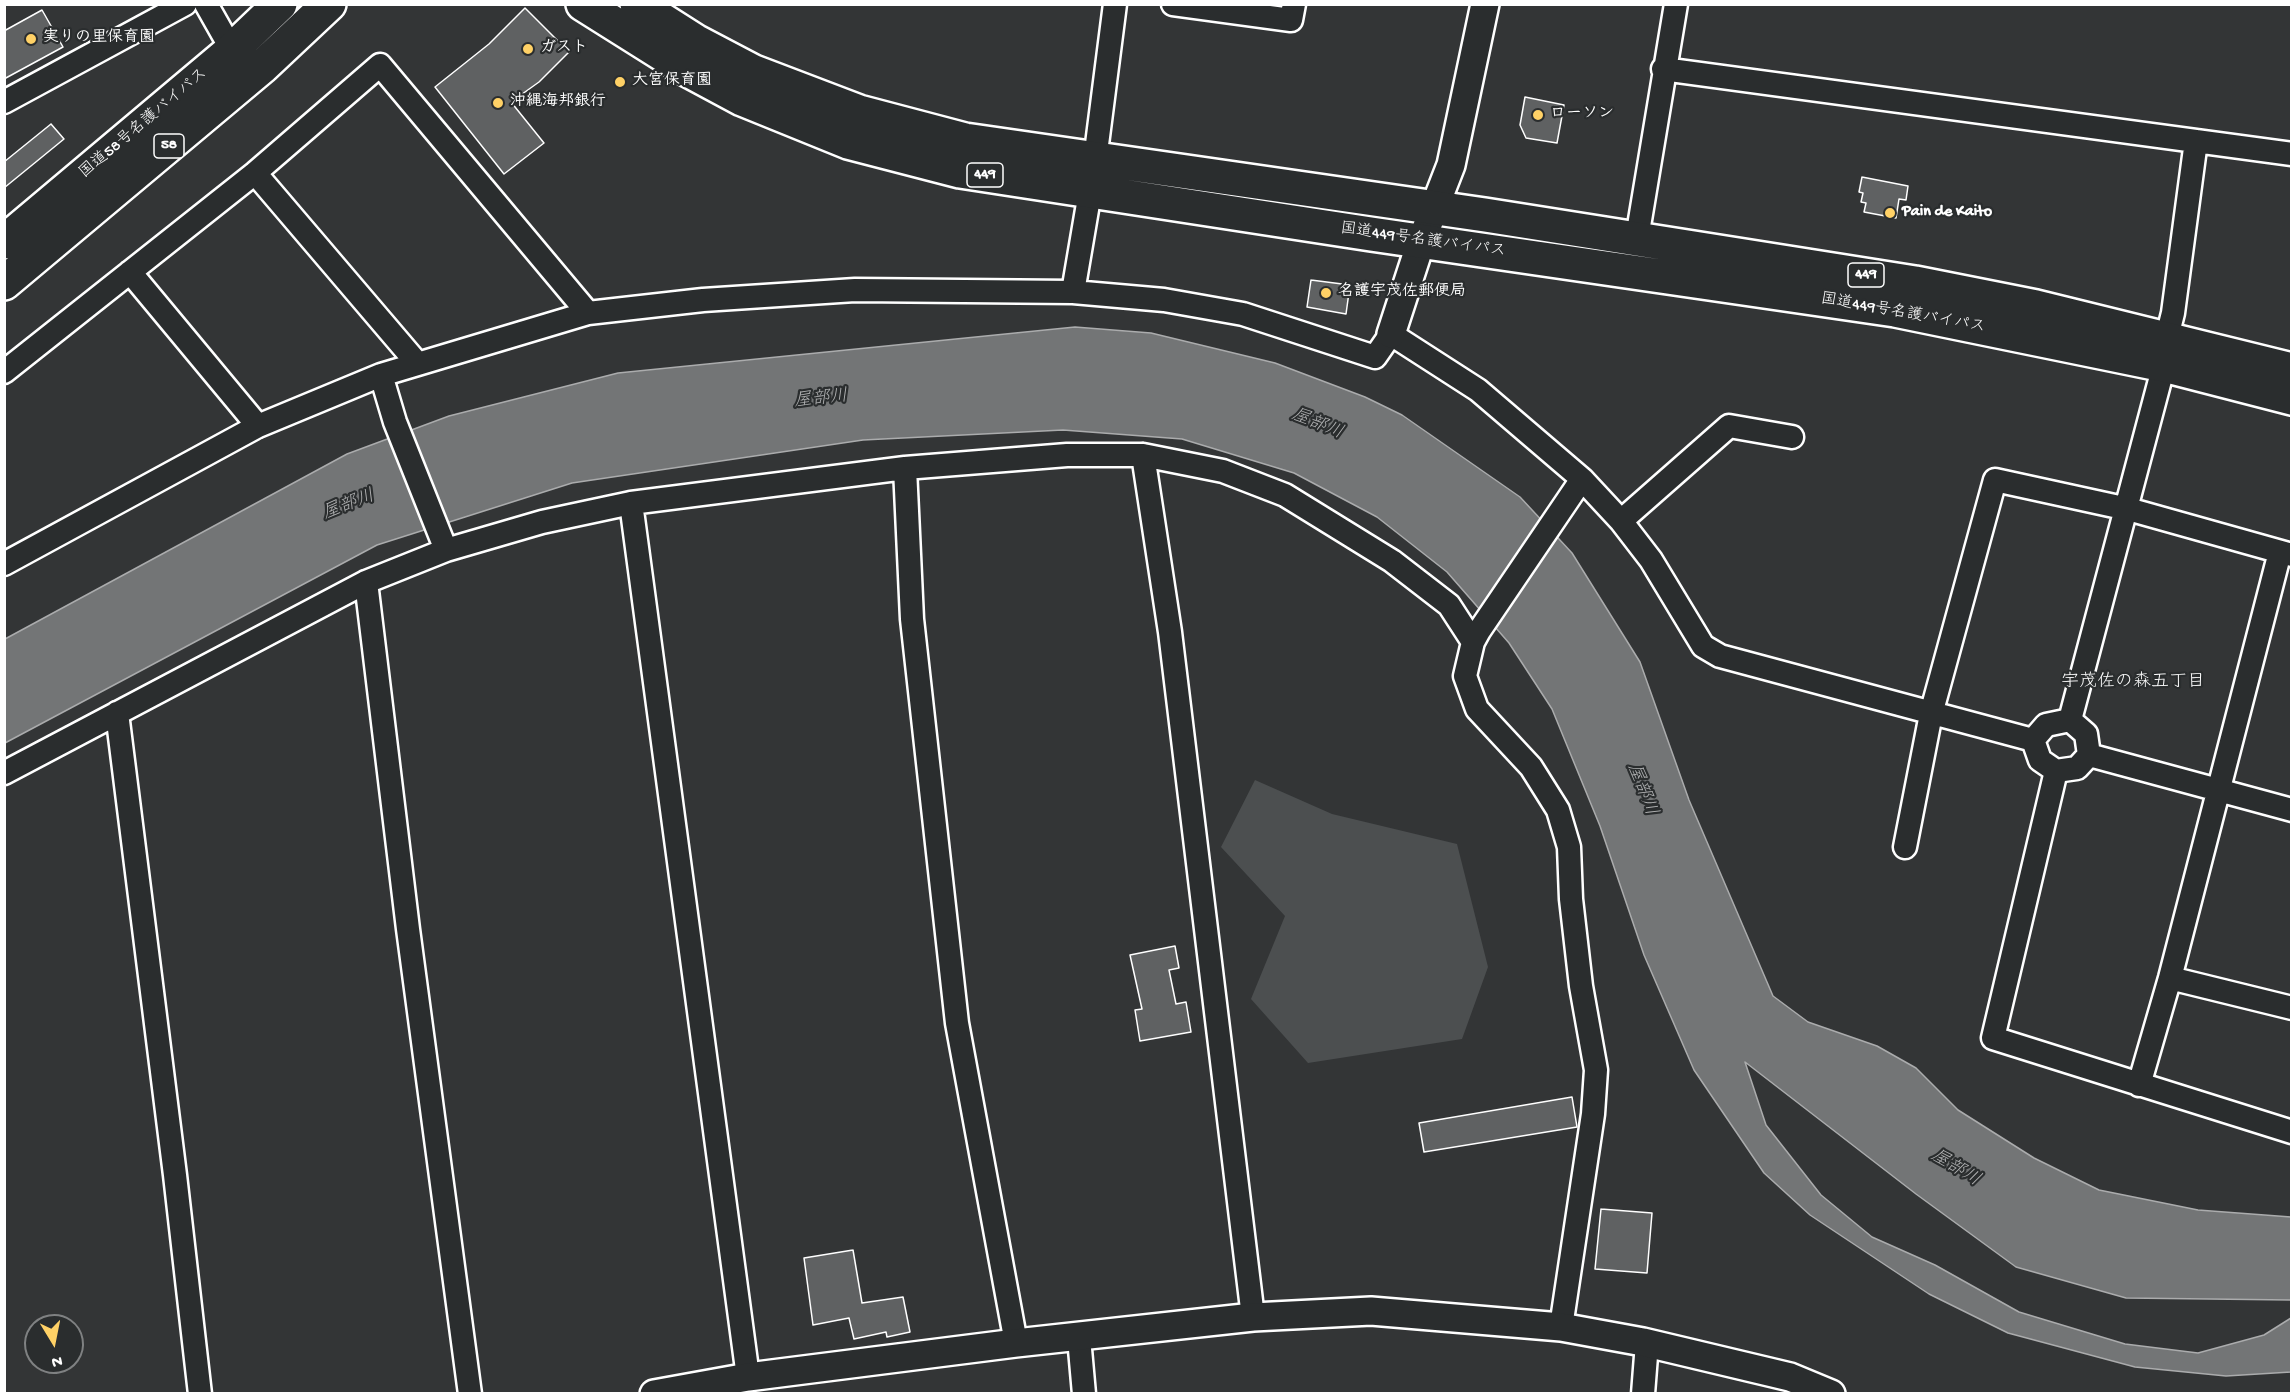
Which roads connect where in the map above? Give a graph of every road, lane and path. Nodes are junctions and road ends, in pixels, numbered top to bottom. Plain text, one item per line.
1 (185, 4) edge
2 (206, 4) edge
3 (280, 4) edge
4 (329, 4) edge
5 (583, 4) edge
6 (637, 4) edge
7 (1115, 4) edge
8 (1173, 4) edge
9 (1294, 4) edge
10 (1485, 4) edge
11 (1676, 4) edge
12 (231, 50) junction
13 (1663, 69) junction
14 (4, 102) edge
15 (2196, 141) junction
16 (2292, 154) edge
17 (255, 172) junction
18 (1093, 176) junction
19 (1435, 208) junction
20 (1637, 238) junction
21 (4, 242) edge
22 (1421, 242) junction
23 (130, 272) junction
24 (4, 283) edge
25 (1073, 292) junction
26 (588, 313) junction
27 (1391, 334) junction
28 (2165, 351) junction
29 (417, 363) junction
30 (2292, 370) edge
31 (4, 372) edge
32 (381, 375) junction
33 (2292, 398) edge
34 (258, 426) junction
35 (1792, 437) dead end
36 (1143, 455) junction
37 (906, 468) junction
38 (1582, 479) junction
39 (631, 503) junction
40 (2128, 510) junction
41 (1621, 521) junction
42 (443, 544) junction
43 (2286, 553) edge
44 (4, 564) edge
45 (366, 582) junction
46 (1476, 637) junction
47 (117, 713) junction
48 (1932, 714) junction
49 (2070, 720) junction
50 (2033, 740) junction
51 (2089, 755) junction
52 (2056, 771) junction
53 (4, 773) edge
54 (2217, 790) junction
55 (2292, 810) edge
56 (1905, 847) dead end
57 (2170, 978) junction
58 (2292, 1008) edge
59 (2139, 1085) junction
60 (2292, 1132) edge
61 (1253, 1317) junction
62 (1561, 1327) junction
63 (1079, 1338) junction
64 (1016, 1343) junction
65 (1647, 1343) junction
66 (748, 1377) junction
67 (1791, 1385) edge
68 (200, 1394) edge
69 (470, 1394) edge
70 (654, 1394) edge
71 (1084, 1394) edge
72 (1643, 1394) edge
73 (1832, 1394) edge

1 - 14 street
2 - 12 street
3 - 12 highway, 国道58号名護バイパス / 58
4 - 24 highway, 国道58号名護バイパス / 58
5 - 18 highway, 国道449号名護バイパス / 449
6 - 18 highway, 国道449号名護バイパス / 449
7 - 18 street
8 - 9 street
10 - 19 street
11 - 13 street
12 - 21 highway, 国道58号名護バイパス / 58
13 - 15 street
13 - 20 street
15 - 16 street
15 - 28 street
17 - 23 street
17 - 26 street
17 - 29 street
18 - 19 highway, 国道449号名護バイパス / 449
18 - 22 highway, 国道449号名護バイパス / 449
18 - 25 street
19 - 20 highway, 国道449号名護バイパス / 449
19 - 22 street
20 - 28 highway, 国道449号名護バイパス / 449
22 - 27 street
22 - 28 highway, 国道449号名護バイパス / 449
23 - 31 street
23 - 34 street
25 - 26 street
25 - 27 street
26 - 29 street
27 - 38 street
28 - 30 highway, 国道449号名護バイパス / 449
28 - 33 highway, 国道449号名護バイパス / 449
28 - 40 street
29 - 32 street
32 - 34 street
32 - 42 street
34 - 44 street
35 - 41 street
36 - 37 street
36 - 46 street
36 - 61 street
37 - 39 street
37 - 64 street
38 - 41 street
38 - 46 street
39 - 42 street
39 - 66 street
40 - 43 street
40 - 48 street
40 - 49 street
41 - 48 street
42 - 45 street
43 - 54 street
45 - 47 street
45 - 69 street
46 - 62 street
47 - 53 street
47 - 68 street
48 - 50 street
48 - 56 street
49 - 50 street
49 - 51 street
50 - 52 street
51 - 52 street
51 - 54 street
52 - 59 street
54 - 55 street
54 - 57 street
57 - 58 street
57 - 59 street
59 - 60 street
61 - 62 street
61 - 63 street
62 - 65 street
63 - 64 street
63 - 71 street
64 - 66 street
65 - 67 street
65 - 72 street
66 - 70 street
67 - 73 street

